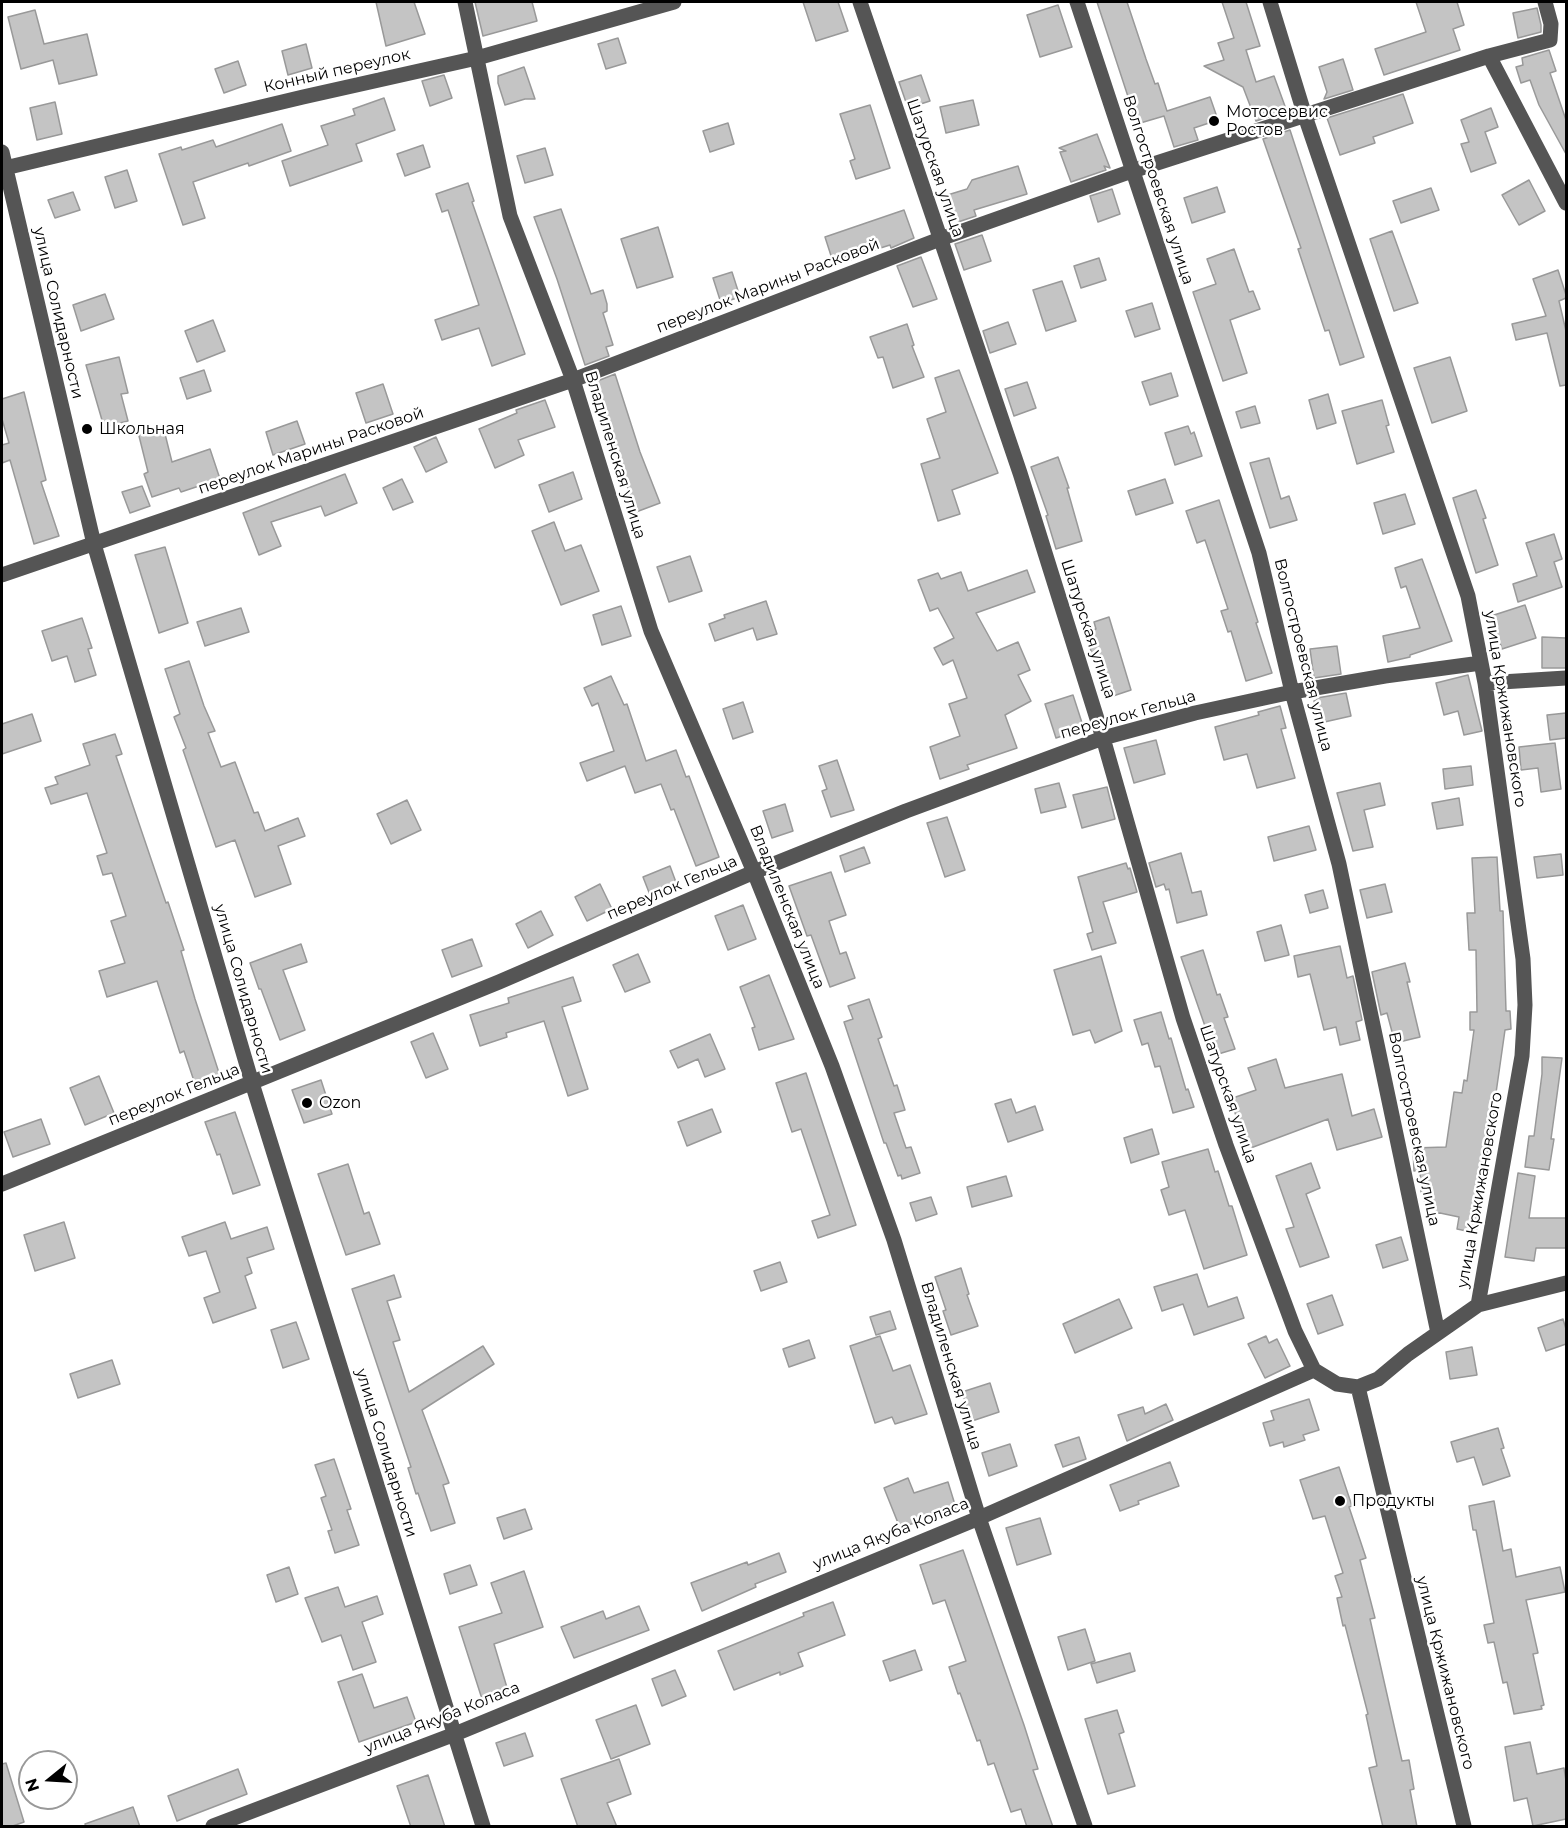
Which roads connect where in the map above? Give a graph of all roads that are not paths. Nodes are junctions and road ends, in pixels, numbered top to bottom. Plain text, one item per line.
1 (465, 2) edge
2 (674, 2) edge
3 (860, 2) edge
4 (1077, 2) edge
5 (1270, 2) edge
6 (1545, 2) edge
7 (1489, 56) junction
8 (477, 58) junction
9 (1305, 116) junction
10 (3, 160) edge
11 (1132, 171) junction
12 (1566, 202) edge
13 (940, 239) junction
14 (573, 380) junction
15 (94, 544) junction
16 (2, 575) edge
17 (1481, 663) junction
18 (1566, 678) edge
19 (1485, 682) junction
20 (1292, 692) junction
21 (1103, 738) junction
22 (754, 872) junction
23 (252, 1083) junction
24 (2, 1184) edge
25 (1566, 1283) edge
26 (1478, 1305) junction
27 (1438, 1333) junction
28 (1314, 1370) junction
29 (1358, 1387) junction
30 (979, 1518) junction
31 (455, 1734) junction
32 (213, 1827) edge
33 (483, 1827) edge
34 (1085, 1827) edge
35 (1464, 1827) edge

1 - 8 street, Владиленская улица
2 - 8 street, Конный переулок
3 - 13 street, Шатурская улица
4 - 11 street, Волгостроевская улица
5 - 9 street, улица Кржижановского
6 - 7 street, переулок Марины Расковой
7 - 9 street, переулок Марины Расковой
7 - 12 street
8 - 10 street, Конный переулок
8 - 14 street, Владиленская улица
9 - 11 street, переулок Марины Расковой
9 - 17 street, улица Кржижановского
10 - 15 street, улица Солидарности
11 - 13 street, переулок Марины Расковой
11 - 20 street, Волгостроевская улица
13 - 14 street, переулок Марины Расковой
13 - 21 street, Шатурская улица
14 - 15 street, переулок Марины Расковой
14 - 22 street, Владиленская улица
15 - 16 street, переулок Марины Расковой
15 - 23 street, улица Солидарности
17 - 19 street, улица Кржижановского
17 - 20 street, переулок Гельца
18 - 19 street
19 - 26 street, улица Кржижановского
20 - 21 street, переулок Гельца
20 - 27 street, Волгостроевская улица
21 - 22 street, переулок Гельца
21 - 28 street, Шатурская улица
22 - 23 street, переулок Гельца
22 - 30 street, Владиленская улица
23 - 24 street, переулок Гельца
23 - 31 street, улица Солидарности
25 - 26 street
26 - 27 street
27 - 29 street
28 - 29 street
28 - 30 street, улица Якуба Коласа
29 - 35 street, улица Кржижановского
30 - 31 street, улица Якуба Коласа
30 - 34 street, Владиленская улица
31 - 32 street, улица Якуба Коласа
31 - 33 street, улица Солидарности

